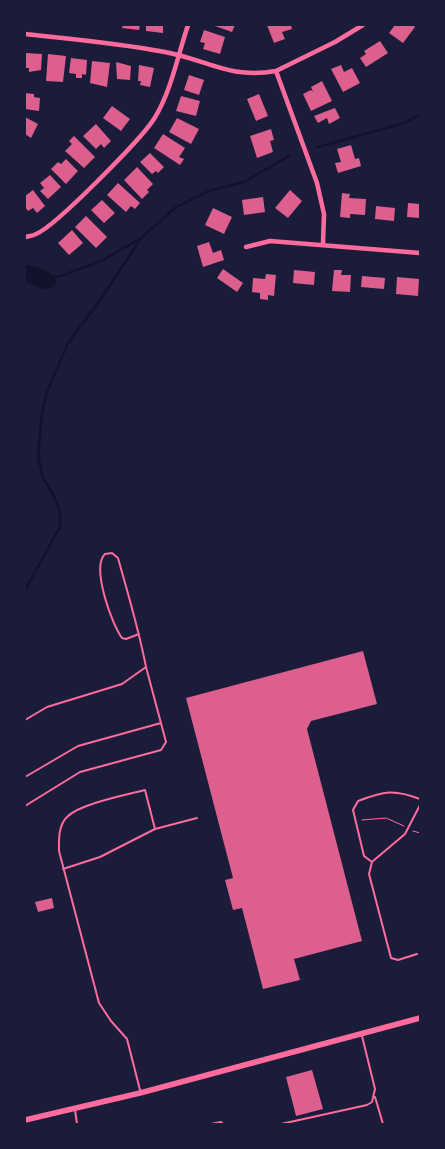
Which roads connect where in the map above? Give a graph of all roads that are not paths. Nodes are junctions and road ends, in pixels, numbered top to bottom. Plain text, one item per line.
1 (188, 25) edge
2 (363, 25) edge
3 (25, 34) edge
4 (178, 55) junction
5 (276, 71) junction
6 (25, 237) edge
7 (324, 244) junction
8 (246, 247) dead end
9 (420, 253) edge
10 (139, 634) junction
11 (146, 667) junction
12 (25, 720) edge
13 (161, 723) junction
14 (25, 778) edge
15 (420, 799) edge
16 (420, 805) edge
17 (25, 806) edge
18 (198, 818) dead end
19 (155, 830) junction
20 (372, 862) junction
21 (63, 869) junction
22 (416, 954) dead end
23 (420, 1018) edge
24 (361, 1034) junction
25 (140, 1093) junction
26 (375, 1097) junction
27 (75, 1110) junction
28 (25, 1120) edge
29 (77, 1124) edge
30 (211, 1124) edge
31 (223, 1124) edge
32 (281, 1124) edge
33 (383, 1124) edge

1 - 4 street
2 - 5 street
3 - 4 street
4 - 5 street
4 - 6 street
5 - 7 street
7 - 8 street
7 - 9 street
10 - 10 lane
10 - 11 lane
11 - 12 lane
11 - 13 lane
13 - 14 lane
13 - 17 lane
15 - 20 lane
16 - 20 lane
18 - 19 lane
19 - 21 lane
19 - 21 lane
20 - 22 lane
21 - 25 lane
23 - 24 street
24 - 25 street
24 - 26 lane
25 - 27 street
26 - 32 lane
26 - 33 lane
27 - 28 street
27 - 29 lane
30 - 31 lane

